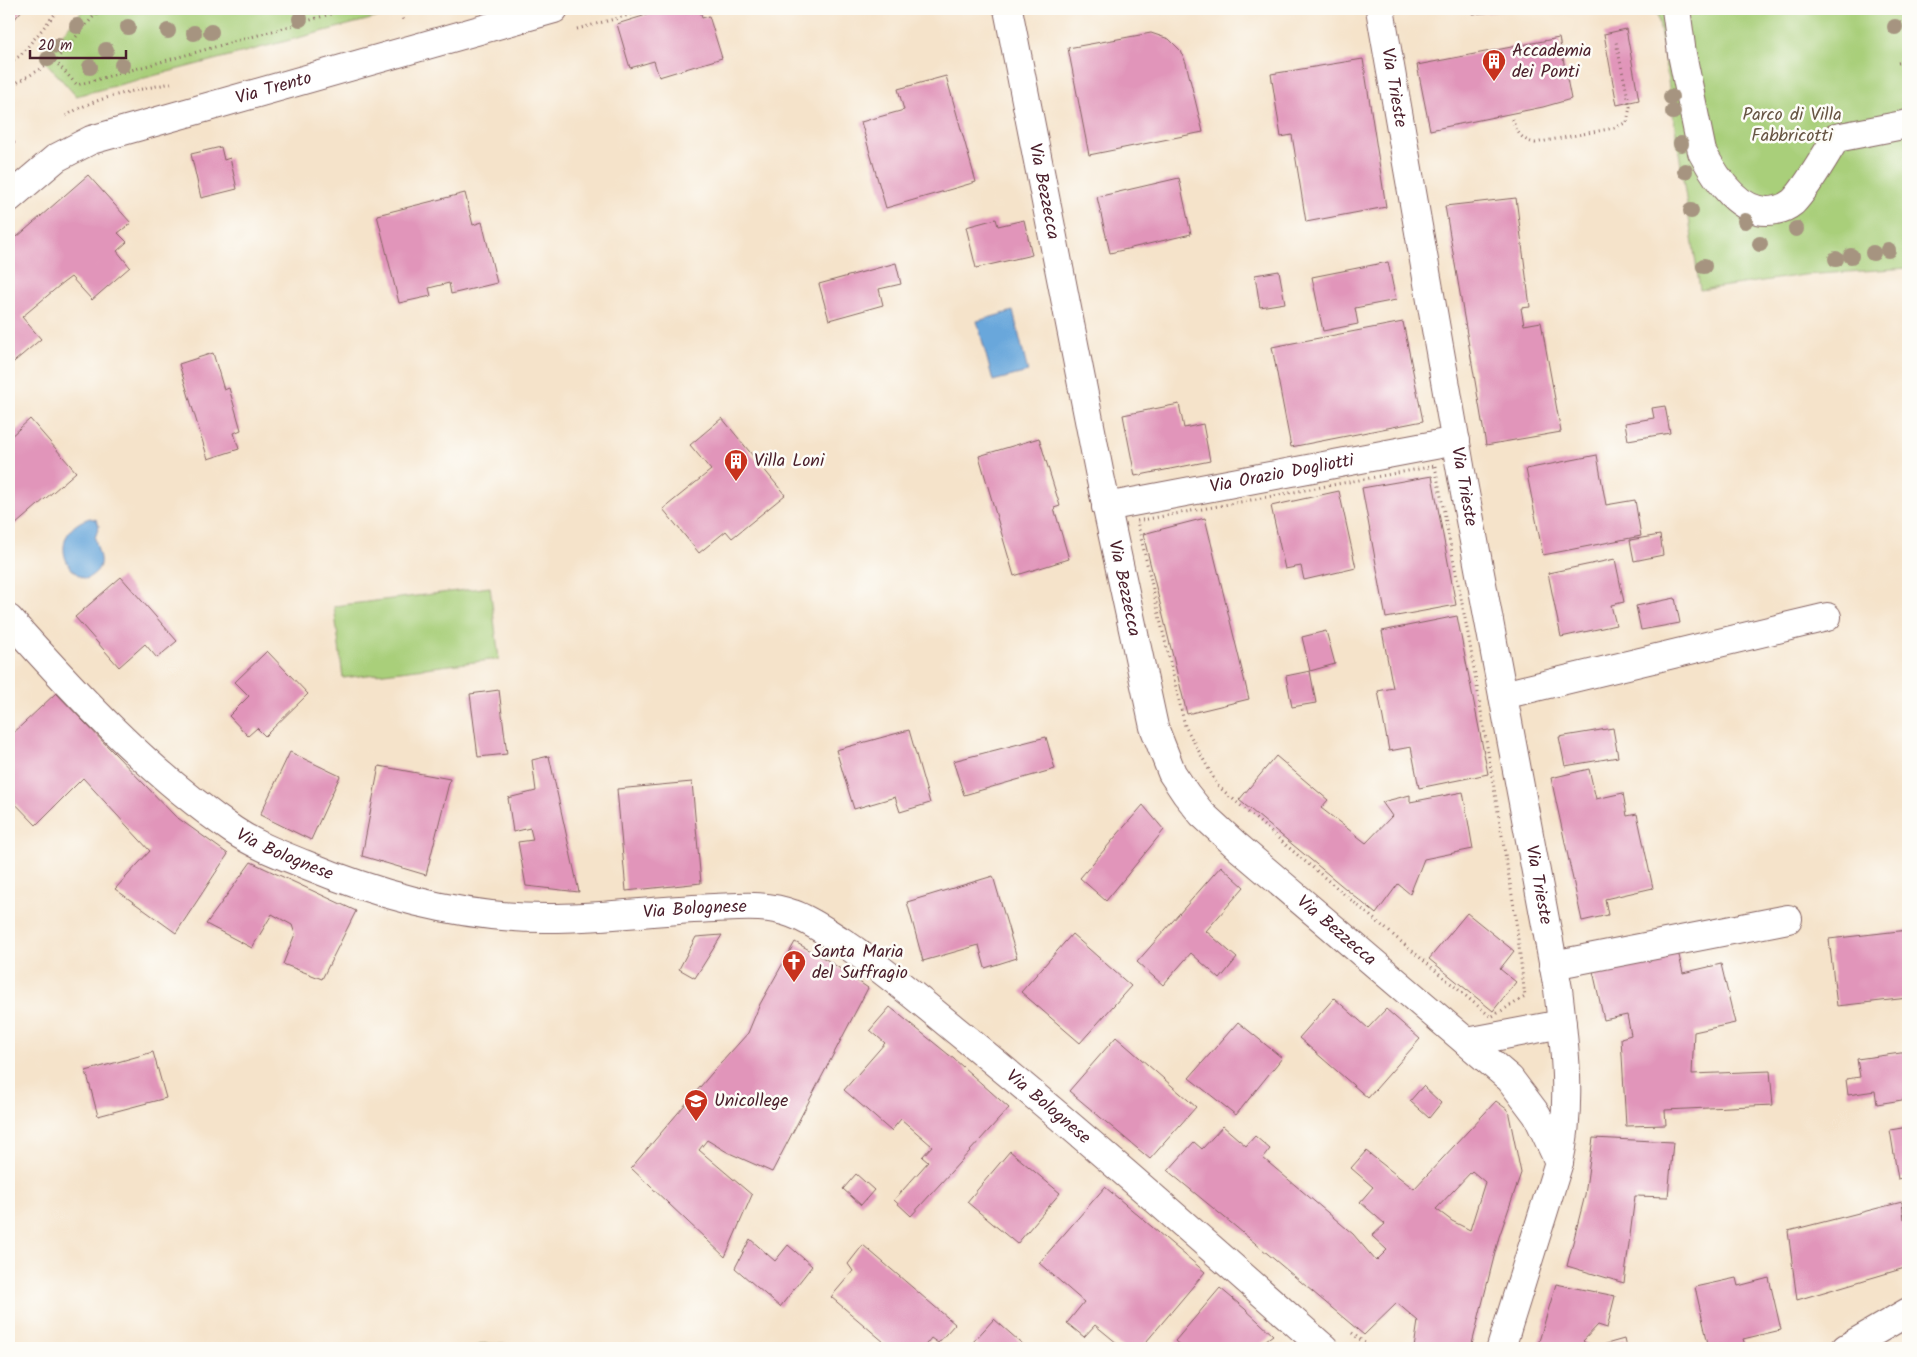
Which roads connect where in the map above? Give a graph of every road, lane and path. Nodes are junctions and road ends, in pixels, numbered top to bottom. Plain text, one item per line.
1 (60, 9) edge
2 (100, 9) edge
3 (346, 9) edge
4 (400, 9) edge
5 (554, 9) edge
6 (1008, 9) edge
7 (1380, 9) edge
8 (1676, 9) edge
9 (404, 23) dead end
10 (1616, 42) dead end
11 (55, 61) junction
12 (1908, 61) edge
13 (9, 62) edge
14 (1898, 63) dead end
15 (9, 86) edge
16 (1512, 120) dead end
17 (1908, 124) edge
18 (9, 198) edge
19 (1456, 441) junction
20 (1106, 506) junction
21 (1150, 519) dead end
22 (1827, 617) dead end
23 (9, 619) edge
24 (1503, 694) junction
25 (1788, 919) dead end
26 (1553, 965) junction
27 (1525, 997) dead end
28 (1562, 1024) junction
29 (1467, 1042) junction
30 (1559, 1162) junction
31 (1908, 1312) edge
32 (1349, 1332) dead end
33 (1908, 1335) edge
34 (1851, 1346) edge
35 (1324, 1348) edge
36 (1371, 1348) edge
37 (1500, 1348) edge

1 - 13 path
2 - 11 path
3 - 11 path
4 - 9 path
5 - 18 main road, Via Trento
6 - 20 main road, Via Bezzecca
7 - 19 main road, Via Trieste
8 - 17 main road
10 - 16 path
11 - 15 path
12 - 14 path
19 - 20 main road, Via Orazio Dogliotti
19 - 24 main road, Via Trieste
20 - 29 main road, Via Bezzecca
21 - 27 path
22 - 24 main road
23 - 35 main road, Via Bolognese
24 - 26 main road, Via Trieste
25 - 26 main road
26 - 28 main road, Via Trieste
28 - 29 main road
28 - 30 main road, Via Trieste
29 - 30 main road, Via Bezzecca
30 - 37 main road, Via Trieste
31 - 34 main road
32 - 36 path
33 - 34 main road

